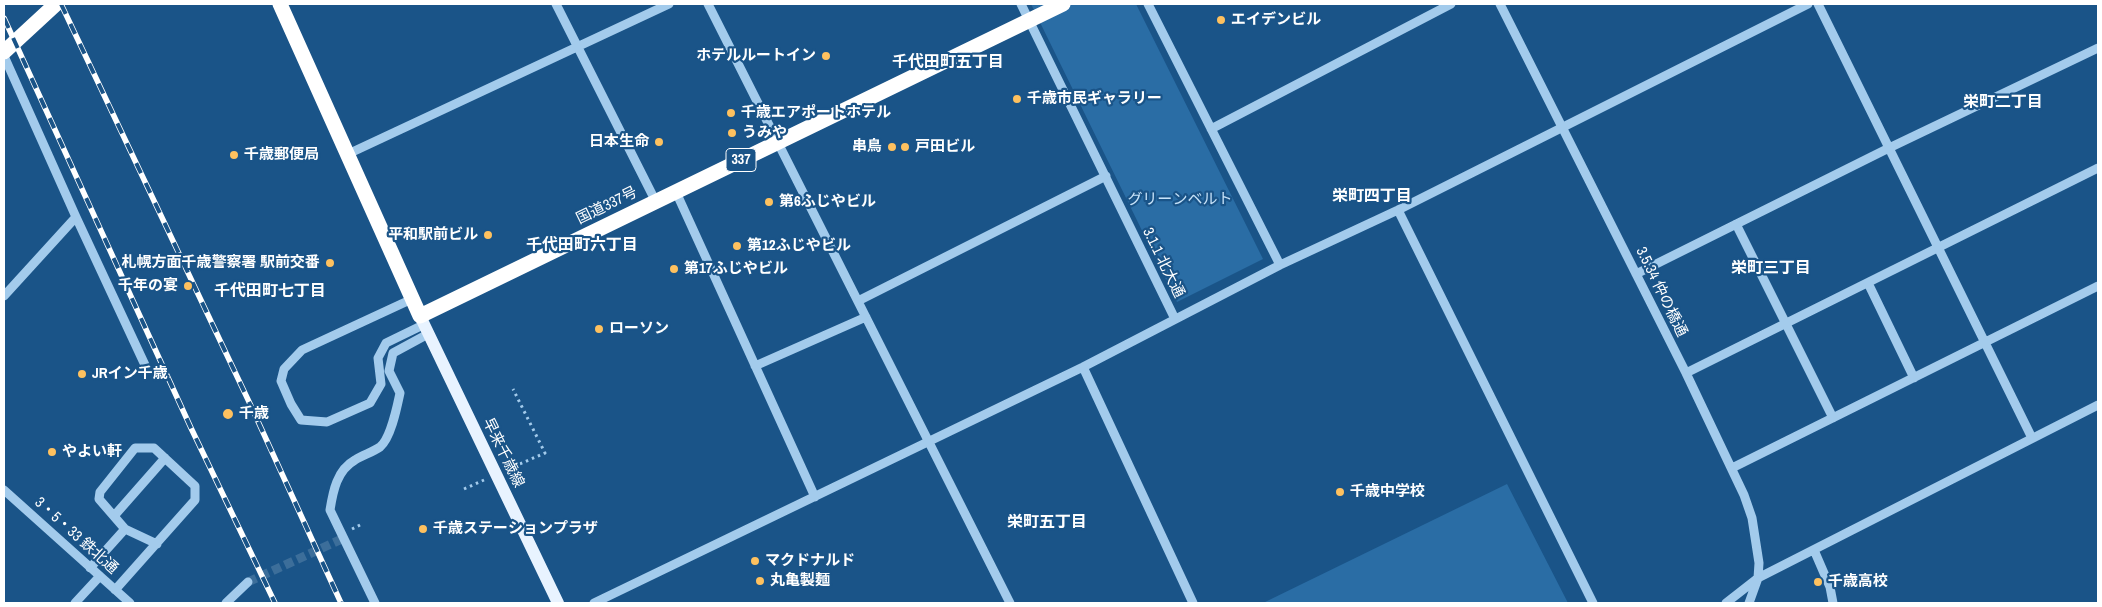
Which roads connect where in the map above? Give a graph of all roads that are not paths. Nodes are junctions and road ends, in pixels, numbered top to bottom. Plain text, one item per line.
1 (56, 4) edge
2 (280, 4) edge
3 (556, 4) edge
4 (669, 4) edge
5 (708, 4) edge
6 (1021, 4) edge
7 (1062, 4) edge
8 (1148, 4) edge
9 (1451, 4) edge
10 (1500, 4) edge
11 (1808, 4) edge
12 (1818, 4) edge
13 (1029, 20) junction
14 (578, 46) junction
15 (2098, 48) edge
16 (4, 52) edge
17 (4, 56) edge
18 (1563, 127) junction
19 (1211, 129) junction
20 (779, 142) junction
21 (1889, 148) junction
22 (348, 154) junction
23 (2098, 168) edge
24 (1106, 176) junction
25 (676, 192) junction
26 (656, 202) junction
27 (1398, 210) junction
28 (76, 217) junction
29 (1736, 224) junction
30 (1939, 248) junction
31 (1280, 266) junction
32 (1636, 274) junction
33 (1868, 283) junction
34 (2098, 286) edge
35 (4, 296) edge
36 (412, 299) junction
37 (858, 301) junction
38 (866, 317) junction
39 (1175, 319) junction
40 (1785, 324) junction
41 (424, 325) junction
42 (1985, 343) junction
43 (144, 365) dead end
44 (755, 366) junction
45 (1083, 366) junction
46 (1686, 373) junction
47 (1914, 378) junction
48 (2098, 405) edge
49 (1833, 418) junction
50 (2032, 438) junction
51 (928, 443) junction
52 (165, 458) junction
53 (1732, 468) junction
54 (4, 490) edge
55 (815, 497) junction
56 (114, 516) junction
57 (125, 528) junction
58 (157, 544) junction
59 (1814, 550) junction
60 (90, 568) junction
61 (100, 576) junction
62 (1758, 578) junction
63 (248, 582) tunnel mouth
64 (116, 590) junction
65 (75, 603) edge
66 (130, 603) edge
67 (226, 603) edge
68 (375, 603) edge
69 (558, 603) edge
70 (594, 603) edge
71 (1010, 603) edge
72 (1192, 603) edge
73 (1593, 603) edge
74 (1726, 603) edge
75 (1750, 603) edge
76 (1833, 603) edge

1 - 16 highway
2 - 22 highway
3 - 14 street
4 - 14 street
5 - 20 street
6 - 13 street, 3.1.1 北大通
7 - 13 highway, 国道337号 / 337
8 - 19 street
9 - 19 street
10 - 18 street, 3.5.34 仲の橋通
11 - 18 street
12 - 21 street
13 - 20 highway, 国道337号 / 337
13 - 24 street, 3.1.1 北大通
14 - 22 street
14 - 26 street
15 - 21 street
17 - 28 street
18 - 27 street
18 - 32 street, 3.5.34 仲の橋通
19 - 31 street
20 - 25 highway, 国道337号 / 337
20 - 37 street
21 - 29 street
21 - 30 street
22 - 36 highway
23 - 30 street
24 - 37 street
24 - 39 street, 3.1.1 北大通
25 - 26 highway, 国道337号 / 337
25 - 44 street
26 - 41 highway, 国道337号 / 337
27 - 31 street
27 - 73 street
28 - 35 street
28 - 43 street
29 - 32 street
29 - 40 street
30 - 33 street
30 - 42 street
31 - 39 street
32 - 46 street, 3.5.34 仲の橋通
33 - 40 street
33 - 47 street
34 - 42 street
36 - 41 highway
36 - 41 street
37 - 38 street
38 - 44 street
38 - 51 street
39 - 45 street
40 - 46 street
40 - 49 street
41 - 68 street
41 - 69 main road, 早来千歳線
42 - 47 street
42 - 50 street
44 - 55 street
45 - 51 street
45 - 72 street
46 - 53 street, 3.5.34 仲の橋通
47 - 49 street
48 - 50 street
49 - 53 street
50 - 59 street
51 - 55 street
51 - 71 street
52 - 56 street
52 - 56 street
52 - 58 street
53 - 62 street, 3.5.34 仲の橋通
54 - 60 street, 3・5・33 鉄北通
55 - 70 street
56 - 57 street
57 - 58 street
57 - 60 street
58 - 64 street
59 - 62 street
59 - 76 street
60 - 61 street, 3・5・33 鉄北通
61 - 64 street, 3・5・33 鉄北通
61 - 65 street
62 - 74 street
62 - 75 street, 3.5.34 仲の橋通
63 - 67 street
64 - 66 street, 3・5・33 鉄北通

